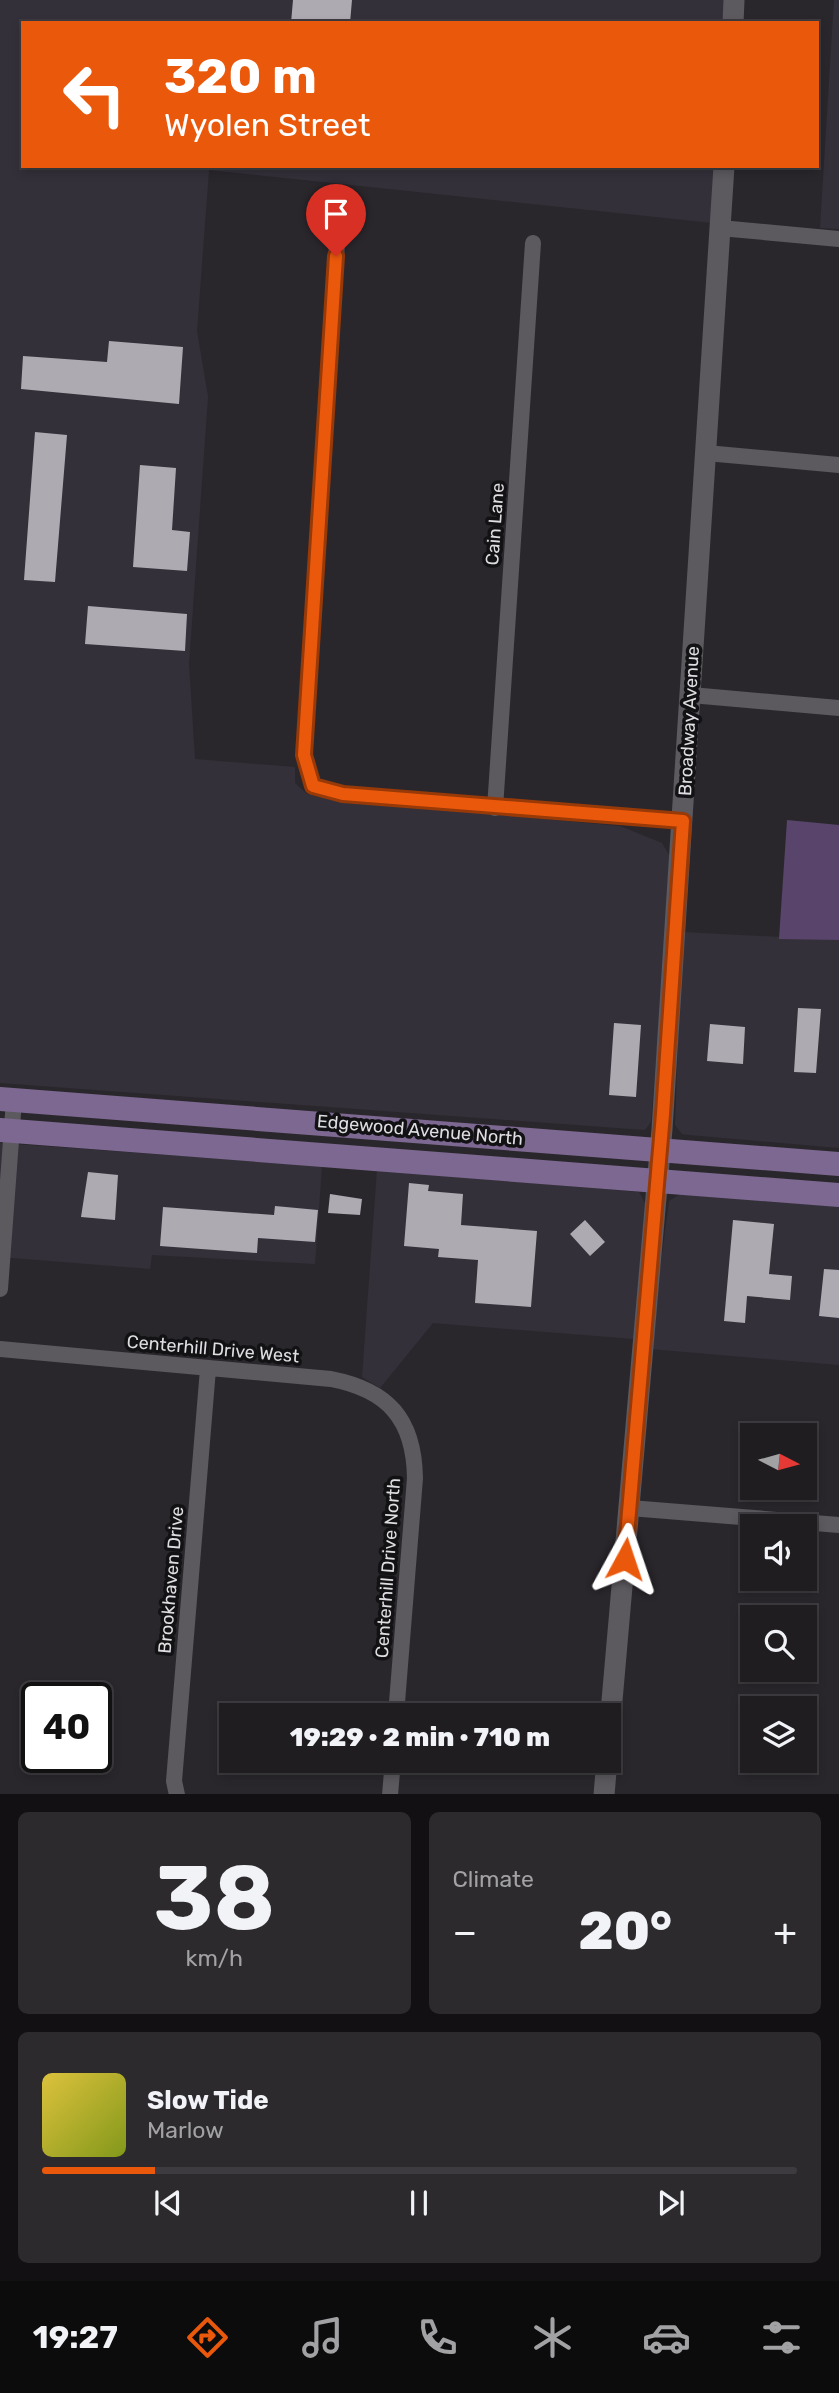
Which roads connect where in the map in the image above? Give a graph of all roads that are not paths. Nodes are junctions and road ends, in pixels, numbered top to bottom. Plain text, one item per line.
1 (734, 0) edge
2 (733, 21) edge
3 (724, 168) edge
4 (338, 228) dead end
5 (720, 228) junction
6 (839, 239) edge
7 (533, 243) dead end
8 (706, 453) junction
9 (839, 465) edge
10 (691, 695) junction
11 (839, 708) edge
12 (495, 808) junction
13 (683, 821) junction
14 (7, 1099) edge
15 (331, 1123) junction
16 (6, 1131) edge
17 (660, 1149) junction
18 (328, 1154) junction
19 (839, 1164) edge
20 (657, 1179) junction
21 (839, 1195) edge
22 (0, 1289) edge
23 (0, 1349) edge
24 (208, 1369) junction
25 (406, 1426) joint
26 (630, 1508) junction
27 (839, 1525) edge
28 (397, 1703) edge
29 (612, 1703) edge
30 (392, 1773) edge
31 (606, 1773) edge
32 (177, 1794) edge
33 (390, 1794) edge
34 (604, 1794) edge

1 - 2 street
3 - 5 street, Broadway Avenue
4 - 12 street
5 - 6 street
5 - 8 street, Broadway Avenue
7 - 12 street, Cain Lane
8 - 9 street
8 - 10 street, Broadway Avenue
10 - 11 street
10 - 13 street, Broadway Avenue
12 - 13 street
13 - 17 street, Broadway Avenue
14 - 15 main road, Edgewood Avenue North
14 - 16 street
15 - 17 main road, Edgewood Avenue North
15 - 18 street
16 - 18 main road, Edgewood Avenue North
16 - 22 street
17 - 19 main road, Edgewood Avenue North
17 - 20 street, Broadway Avenue
18 - 20 main road, Edgewood Avenue North
20 - 21 main road, Edgewood Avenue North
20 - 26 street, Broadway Avenue
23 - 24 street, Centerhill Drive West
24 - 25 street, Centerhill Drive West
24 - 32 street, Brookhaven Drive
25 - 28 street, Centerhill Drive North
26 - 27 street
26 - 29 street, Broadway Avenue
30 - 33 street
31 - 34 street

